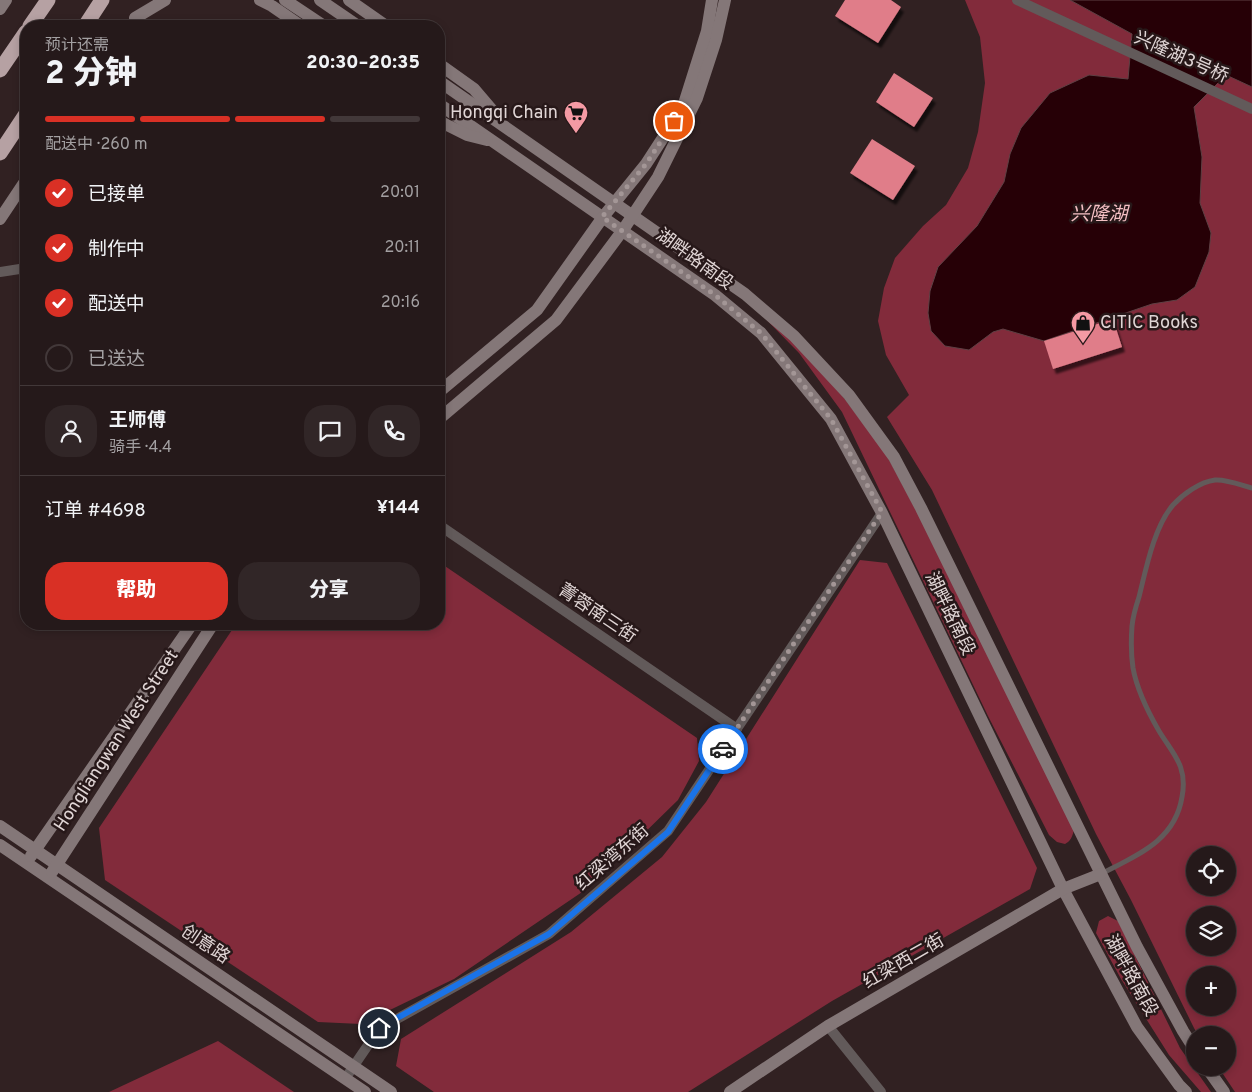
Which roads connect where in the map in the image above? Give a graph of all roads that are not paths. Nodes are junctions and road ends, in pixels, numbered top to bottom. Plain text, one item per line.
1 (6, 0) edge
2 (48, 0) edge
3 (102, 0) edge
4 (147, 0) edge
5 (165, 0) edge
6 (260, 0) edge
7 (285, 0) edge
8 (320, 0) edge
9 (350, 0) edge
10 (712, 0) edge
11 (725, 0) edge
12 (1017, 0) edge
13 (0, 8) edge
14 (34, 20) edge
15 (89, 20) edge
16 (133, 20) edge
17 (135, 20) edge
18 (292, 20) edge
19 (315, 20) edge
20 (349, 20) edge
21 (378, 20) edge
22 (20, 41) edge
23 (445, 68) edge
24 (0, 70) edge
25 (445, 85) edge
26 (445, 108) edge
27 (1252, 109) edge
28 (20, 123) edge
29 (445, 124) edge
30 (506, 128) junction
31 (494, 141) junction
32 (0, 153) edge
33 (20, 190) edge
34 (614, 204) junction
35 (602, 217) junction
36 (632, 217) junction
37 (0, 219) edge
38 (623, 230) junction
39 (20, 269) edge
40 (0, 272) edge
41 (445, 387) edge
42 (445, 414) edge
43 (1252, 488) edge
44 (882, 512) junction
45 (445, 529) edge
46 (188, 630) edge
47 (209, 630) edge
48 (737, 729) junction
49 (0, 826) edge
50 (0, 845) edge
51 (35, 850) junction
52 (26, 862) junction
53 (57, 865) junction
54 (1101, 874) junction
55 (49, 876) junction
56 (1063, 889) junction
57 (828, 1026) junction
58 (1186, 1036) edge
59 (354, 1067) junction
60 (1213, 1076) edge
61 (346, 1078) junction
62 (366, 1092) edge
63 (391, 1092) edge
64 (730, 1092) edge
65 (881, 1092) edge
66 (1186, 1092) edge
67 (1224, 1092) edge

1 - 13 main road
2 - 14 highway
3 - 15 highway
4 - 16 main road
5 - 17 main road
6 - 18 main road
7 - 19 main road
8 - 20 main road
9 - 21 main road
10 - 34 main road
11 - 36 main road
12 - 27 street, 兴隆湖3号桥
22 - 24 highway
23 - 30 main road
25 - 30 main road, 湖畔路南段
26 - 31 main road, 湖畔路南段
28 - 32 highway
29 - 31 main road
30 - 34 main road, 湖畔路南段
31 - 35 main road, 湖畔路南段
33 - 37 main road
34 - 35 main road
34 - 36 main road, 湖畔路南段
35 - 38 main road, 湖畔路南段
35 - 41 main road
36 - 38 main road
36 - 54 main road, 湖畔路南段
38 - 42 main road
38 - 44 main road, 湖畔路南段
39 - 40 street
43 - 54 lane
44 - 48 street, 红梁湾东街
44 - 56 main road, 湖畔路南段
45 - 48 street, 菁蓉南三街
46 - 51 main road, Hongliangwan West Street
47 - 53 main road, Hongliangwan West Street
48 - 59 street, 红梁湾东街
49 - 51 main road, 创意路
50 - 52 main road, 创意路
51 - 52 main road, Hongliangwan West Street
51 - 53 main road, 创意路
52 - 55 main road, 创意路
53 - 55 main road, Hongliangwan West Street
53 - 59 main road, 创意路
54 - 56 main road, 红梁西二街
54 - 58 main road, 湖畔路南段
55 - 61 main road, 创意路
56 - 57 main road, 红梁西二街
56 - 66 main road, 湖畔路南段
57 - 64 main road, 红梁西二街
57 - 65 street
59 - 61 street, 红梁湾东街
59 - 63 main road, 创意路
60 - 67 main road
61 - 62 main road, 创意路

